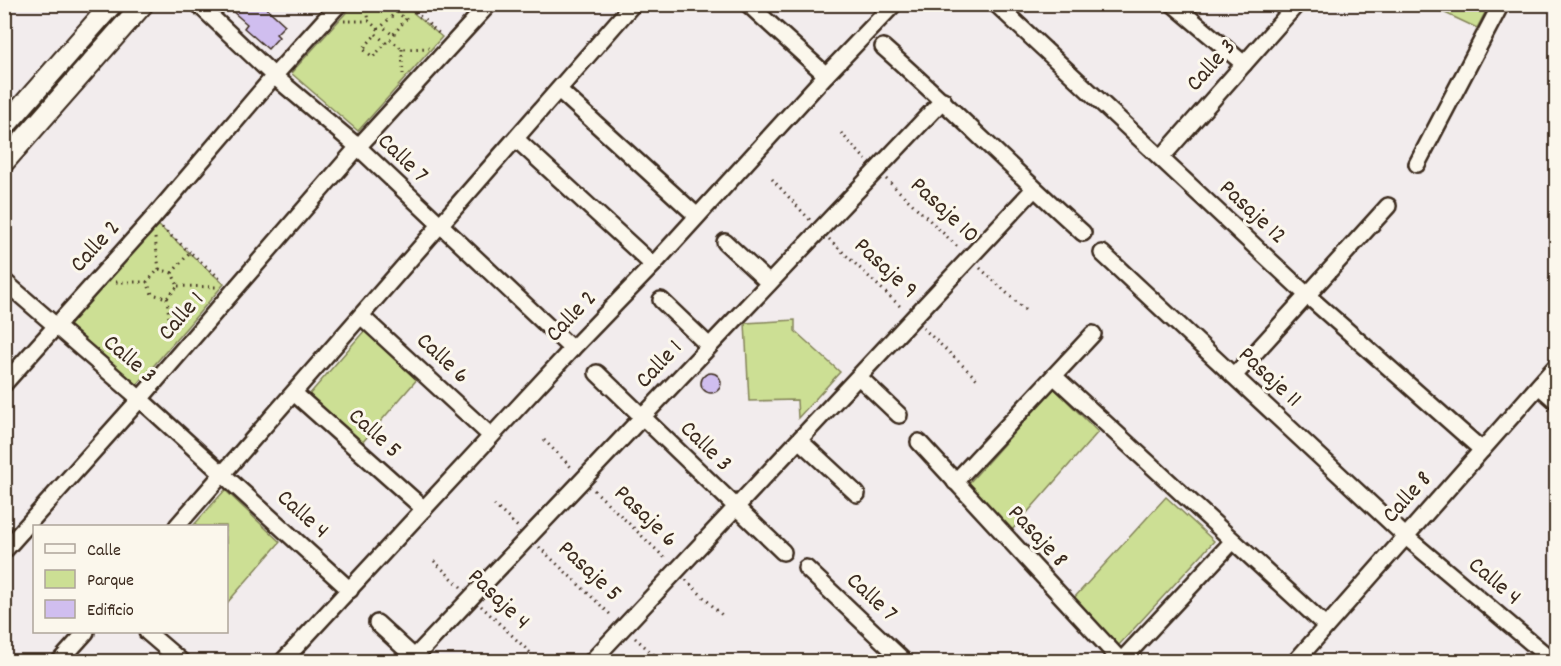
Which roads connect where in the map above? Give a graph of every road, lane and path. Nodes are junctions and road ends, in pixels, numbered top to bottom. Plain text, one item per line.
1 (112, 4) edge
2 (143, 4) edge
3 (198, 4) edge
4 (366, 4) edge
5 (406, 4) edge
6 (489, 4) edge
7 (633, 4) edge
8 (748, 4) edge
9 (894, 4) edge
10 (996, 4) edge
11 (1173, 4) edge
12 (1297, 4) edge
13 (1501, 4) edge
14 (334, 9) edge
15 (369, 21) junction
16 (381, 28) junction
17 (376, 34) junction
18 (393, 34) junction
19 (390, 39) junction
20 (386, 43) junction
21 (452, 45) junction
22 (883, 46) dead end
23 (429, 48) dead end
24 (402, 49) junction
25 (1244, 64) junction
26 (826, 75) junction
27 (274, 76) junction
28 (404, 78) dead end
29 (559, 90) junction
30 (943, 100) junction
31 (4, 127) edge
32 (841, 133) dead end
33 (516, 140) junction
34 (358, 147) junction
35 (1161, 158) junction
36 (4, 162) edge
37 (1417, 164) dead end
38 (876, 171) junction
39 (772, 179) dead end
40 (1034, 189) junction
41 (1388, 206) dead end
42 (697, 216) junction
43 (149, 221) junction
44 (440, 226) junction
45 (819, 231) junction
46 (1083, 233) dead end
47 (725, 242) dead end
48 (190, 252) junction
49 (1102, 253) dead end
50 (969, 257) junction
51 (653, 265) junction
52 (159, 269) junction
53 (172, 273) junction
54 (100, 276) junction
55 (4, 281) edge
56 (147, 282) junction
57 (769, 283) junction
58 (178, 286) junction
59 (232, 292) junction
60 (1308, 296) junction
61 (167, 298) junction
62 (661, 300) dead end
63 (1026, 311) dead end
64 (361, 316) junction
65 (913, 318) junction
66 (56, 326) junction
67 (1093, 334) dead end
68 (709, 346) junction
69 (572, 349) junction
70 (181, 352) junction
71 (1557, 366) edge
72 (597, 373) dead end
73 (1054, 376) junction
74 (1234, 376) junction
75 (859, 378) junction
76 (979, 381) dead end
77 (4, 384) edge
78 (1539, 386) junction
79 (294, 393) junction
80 (140, 399) junction
81 (1557, 401) edge
82 (899, 415) dead end
83 (642, 417) junction
84 (491, 436) junction
85 (544, 440) dead end
86 (800, 441) junction
87 (919, 442) dead end
88 (1482, 450) junction
89 (223, 473) junction
90 (583, 479) junction
91 (955, 482) junction
92 (857, 494) dead end
93 (494, 505) dead end
94 (736, 508) junction
95 (424, 509) junction
96 (178, 525) edge
97 (1405, 536) junction
98 (528, 537) junction
99 (1233, 541) junction
100 (4, 552) edge
101 (783, 552) dead end
102 (434, 561) dead end
103 (806, 568) dead end
104 (677, 570) junction
105 (350, 590) junction
106 (471, 597) junction
107 (724, 617) dead end
108 (377, 623) dead end
109 (1326, 626) junction
110 (623, 627) junction
111 (85, 633) edge
112 (148, 633) edge
113 (1303, 658) edge
114 (412, 659) edge
115 (1121, 661) edge
116 (60, 662) edge
117 (182, 662) edge
118 (282, 662) edge
119 (540, 662) edge
120 (591, 662) edge
121 (662, 662) edge
122 (905, 662) edge
123 (1554, 662) edge

1 - 31 street
2 - 36 street
3 - 27 street, Calle 7
4 - 15 path
5 - 21 path
6 - 21 street, Calle 1
7 - 29 street
8 - 26 street
9 - 26 street, Calle 2
10 - 35 street, Pasaje 12
11 - 25 street
12 - 25 street, Calle 3
13 - 37 street
14 - 15 path
14 - 27 street, Calle 2
15 - 16 path
16 - 17 path
16 - 18 path
16 - 18 path
17 - 20 path
17 - 20 path
18 - 19 path
19 - 20 path
19 - 24 path
21 - 34 street, Calle 1
22 - 30 street
23 - 24 path
24 - 28 path
25 - 35 street, Calle 3
26 - 42 street, Calle 2
27 - 34 street, Calle 7
27 - 43 street, Calle 2
29 - 33 street
29 - 42 street
30 - 38 street, Calle 1
30 - 40 street
32 - 38 path, Pasaje 10
33 - 44 street
33 - 51 street
34 - 44 street, Calle 7
34 - 59 street, Calle 1
35 - 60 street, Pasaje 12
38 - 45 street, Calle 1
38 - 50 path, Pasaje 10
39 - 45 path, Pasaje 9
40 - 46 street
40 - 50 street
41 - 60 street
42 - 51 street, Calle 2
43 - 48 path
43 - 52 path
43 - 54 street, Calle 2
44 - 64 street
44 - 69 street, Calle 7
45 - 57 street, Calle 1
45 - 65 path, Pasaje 9
47 - 57 street
48 - 53 path
48 - 59 path
49 - 74 street, Pasaje 11
50 - 63 path, Pasaje 10
50 - 65 street
51 - 69 street, Calle 2
52 - 53 path
52 - 56 path
53 - 58 path
54 - 56 path
54 - 66 street, Calle 2
55 - 66 street, Calle 3
56 - 61 path
57 - 68 street, Calle 1
58 - 59 path
58 - 61 path
59 - 70 street, Calle 1
60 - 74 street
60 - 88 street, Pasaje 12
61 - 70 path
62 - 68 street
64 - 79 street
64 - 84 street, Calle 6
65 - 75 street
65 - 76 path, Pasaje 9
66 - 77 street, Calle 2
66 - 80 street, Calle 3
67 - 73 street
68 - 83 street, Calle 1
69 - 84 street, Calle 2
70 - 80 street, Calle 1
71 - 78 street, Calle 8
72 - 83 street, Calle 3
73 - 91 street
73 - 99 street
74 - 97 street, Pasaje 11
75 - 82 street
75 - 86 street
78 - 81 street
78 - 88 street, Calle 8
79 - 89 street
79 - 95 street, Calle 5
80 - 89 street, Calle 3
80 - 100 street, Calle 1
83 - 90 street, Calle 1
83 - 94 street, Calle 3
84 - 95 street, Calle 2
85 - 90 path, Pasaje 6
86 - 92 street
86 - 94 street
87 - 91 street, Pasaje 8
88 - 97 street, Calle 8
89 - 96 street
89 - 105 street, Calle 4
90 - 98 street, Calle 1
90 - 104 path, Pasaje 6
91 - 115 street, Pasaje 8
93 - 98 path, Pasaje 5
94 - 101 street, Calle 3
94 - 104 street
95 - 105 street, Calle 2
97 - 109 street, Calle 8
97 - 123 street, Calle 4
98 - 106 street, Calle 1
98 - 110 path, Pasaje 5
99 - 109 street
99 - 115 street
102 - 106 path, Pasaje 4
103 - 122 street, Calle 7
104 - 107 path, Pasaje 6
104 - 110 street
105 - 118 street, Calle 2
106 - 114 street, Calle 1
106 - 119 path, Pasaje 4
108 - 114 street
109 - 113 street, Calle 8
110 - 120 street
110 - 121 path, Pasaje 5
111 - 116 street
112 - 117 street

